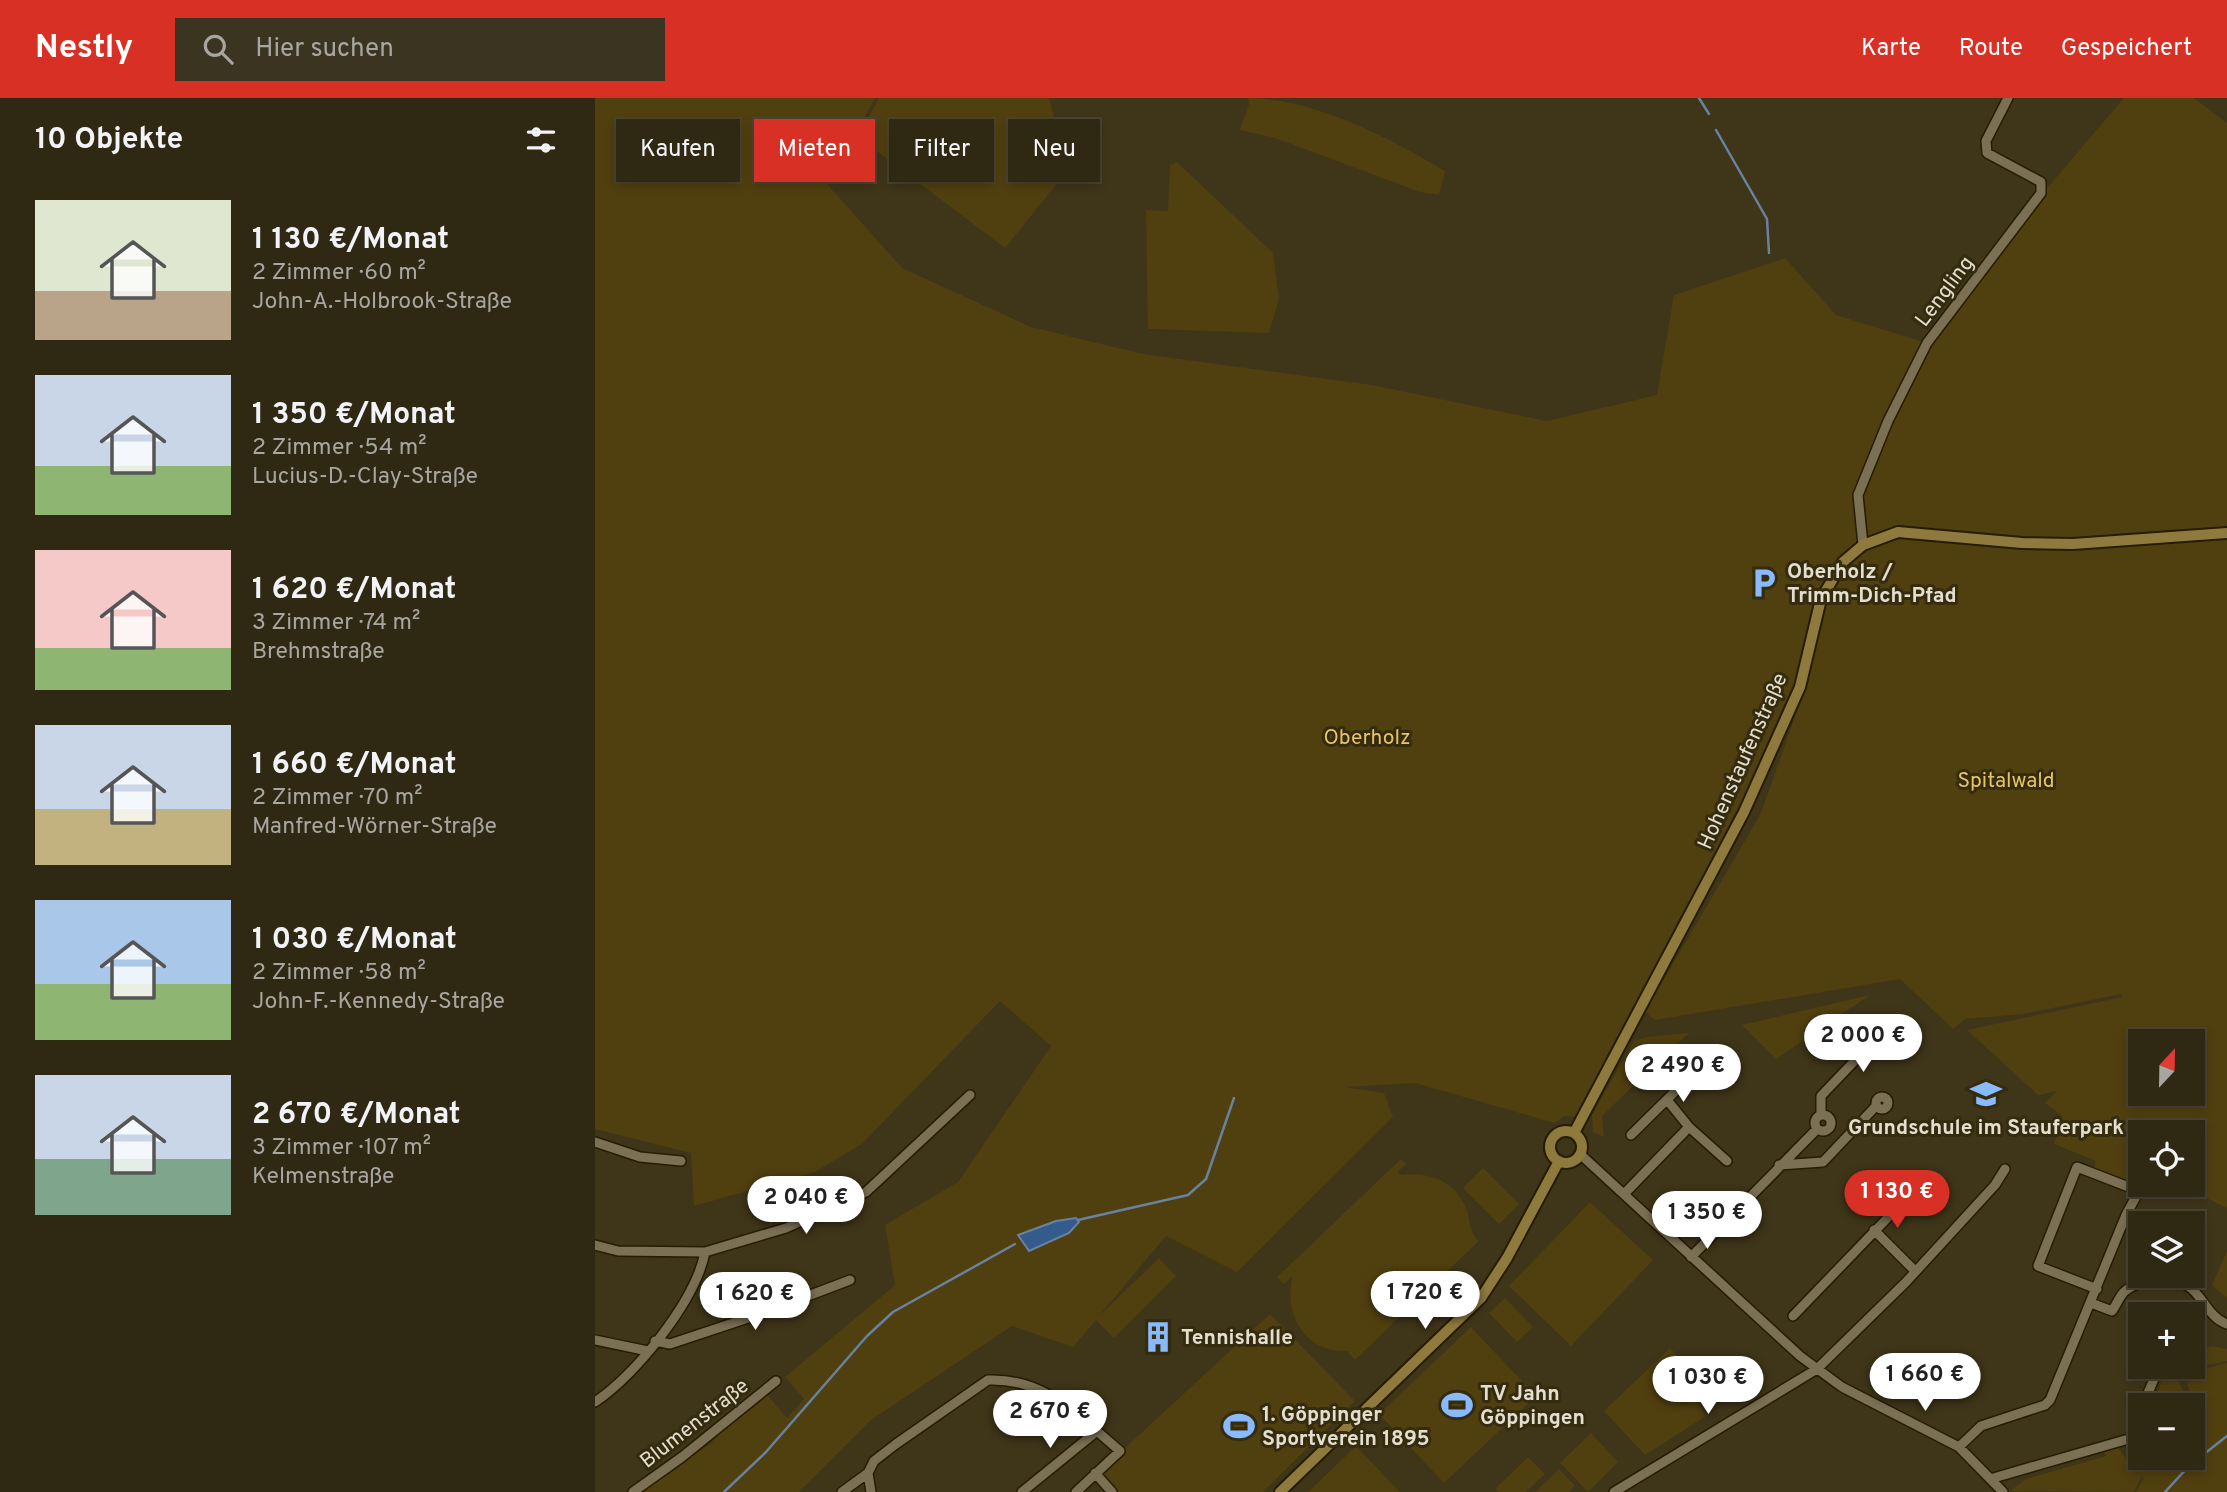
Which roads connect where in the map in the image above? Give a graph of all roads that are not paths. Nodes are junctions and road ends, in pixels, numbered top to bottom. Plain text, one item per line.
1 (2008, 98) edge
2 (2227, 533) edge
3 (1863, 545) junction
4 (1886, 1028) dead end
5 (1716, 1051) dead end
6 (970, 1095) dead end
7 (1668, 1101) junction
8 (1876, 1106) dead end
9 (1821, 1115) junction
10 (1689, 1127) junction
11 (1817, 1129) junction
12 (1574, 1133) junction
13 (1631, 1135) dead end
14 (595, 1142) edge
15 (1580, 1154) junction
16 (681, 1161) dead end
17 (1559, 1161) junction
18 (1727, 1161) dead end
19 (1779, 1165) junction
20 (2005, 1169) dead end
21 (1625, 1193) junction
22 (1899, 1206) dead end
23 (1874, 1230) junction
24 (595, 1245) edge
25 (705, 1252) junction
26 (1691, 1257) junction
27 (1915, 1271) junction
28 (850, 1280) dead end
29 (2097, 1289) junction
30 (2091, 1303) junction
31 (1793, 1316) dead end
32 (2227, 1324) edge
33 (595, 1340) edge
34 (655, 1341) junction
35 (648, 1351) junction
36 (1817, 1369) junction
37 (776, 1381) dead end
38 (595, 1402) edge
39 (1097, 1431) junction
40 (2128, 1439) edge
41 (1959, 1447) junction
42 (868, 1473) junction
43 (1095, 1473) junction
44 (1990, 1479) junction
45 (633, 1492) edge
46 (842, 1492) edge
47 (871, 1492) edge
48 (1022, 1492) edge
49 (1076, 1492) edge
50 (1112, 1492) edge
51 (1280, 1492) edge
52 (1614, 1492) edge
53 (2003, 1492) edge

1 - 3 street, Lengling
2 - 3 main road, Hohenstaufenstraße
3 - 12 main road, Hohenstaufenstraße
4 - 9 street
5 - 7 street
6 - 25 street
7 - 10 street
7 - 13 street
8 - 19 street
9 - 11 street
9 - 11 street
10 - 18 street
10 - 21 street
11 - 19 street
12 - 15 main road
12 - 17 main road
14 - 16 street
15 - 17 main road
15 - 21 street
17 - 51 main road
19 - 26 street
20 - 27 street
21 - 26 street
22 - 23 street
23 - 27 street
23 - 31 street
24 - 25 street
25 - 34 street
26 - 36 street
27 - 36 street
28 - 34 street
29 - 29 street
29 - 30 street
30 - 32 street
30 - 41 street
33 - 35 street
34 - 35 street
35 - 38 street
36 - 41 street
36 - 52 street
37 - 45 street, Blumenstraße
39 - 42 street
39 - 43 street
39 - 48 street
40 - 44 street
41 - 44 street
42 - 46 street
42 - 47 street
43 - 49 street
43 - 50 street
44 - 53 street

